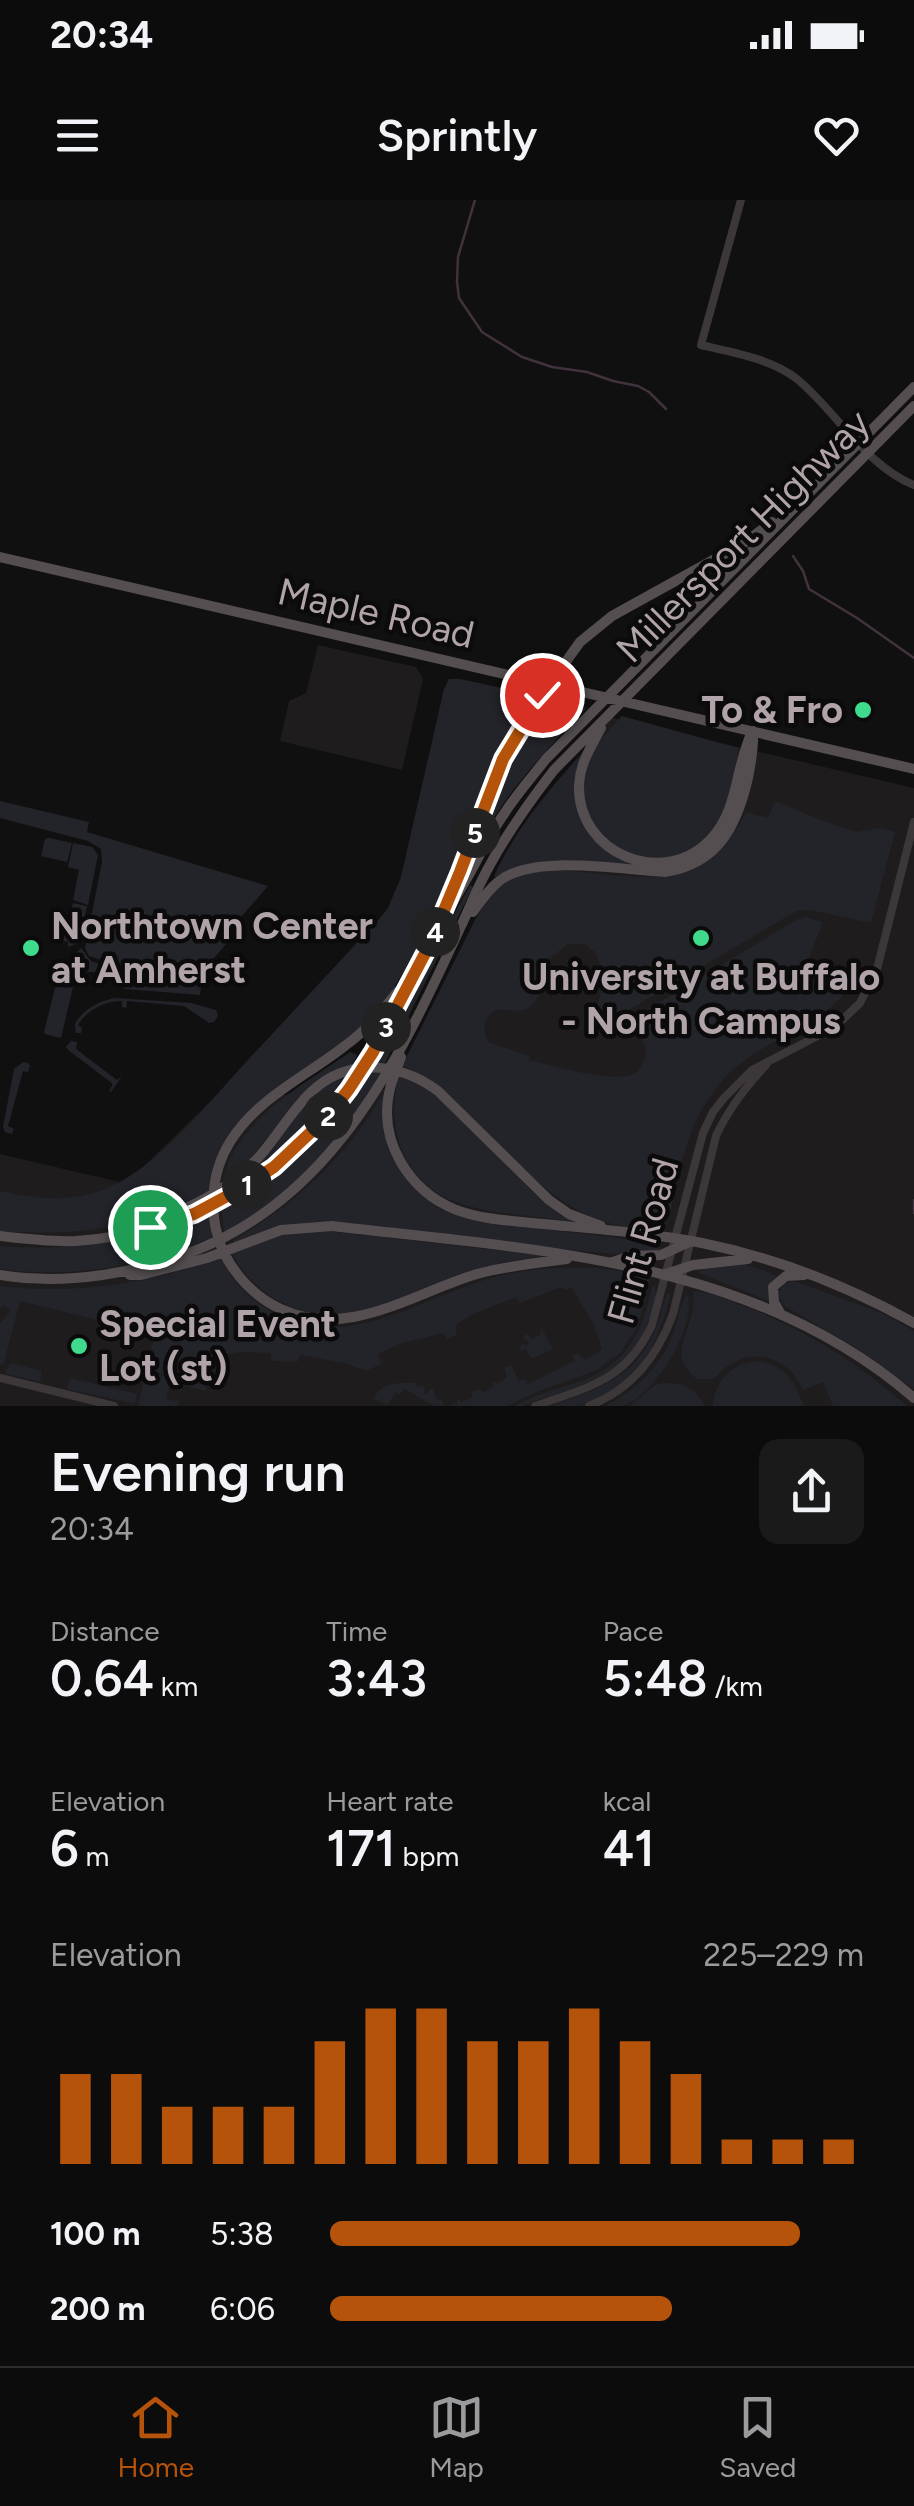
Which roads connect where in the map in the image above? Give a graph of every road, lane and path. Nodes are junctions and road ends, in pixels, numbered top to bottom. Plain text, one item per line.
1 (741, 200) edge
2 (914, 387) edge
3 (914, 406) edge
4 (858, 443) junction
5 (868, 452) junction
6 (914, 485) edge
7 (794, 508) junction
8 (0, 557) edge
9 (550, 684) junction
10 (608, 714) junction
11 (753, 731) junction
12 (914, 769) edge
13 (914, 822) edge
14 (461, 927) junction
15 (430, 944) junction
16 (415, 970) junction
17 (414, 1024) junction
18 (774, 1058) junction
19 (150, 1227) junction
20 (616, 1231) junction
21 (0, 1236) edge
22 (690, 1242) junction
23 (673, 1246) junction
24 (578, 1258) junction
25 (761, 1258) junction
26 (612, 1262) junction
27 (666, 1274) junction
28 (682, 1274) junction
29 (0, 1275) edge
30 (810, 1275) junction
31 (99, 1277) junction
32 (780, 1312) junction
33 (914, 1323) edge
34 (0, 1378) edge
35 (914, 1398) edge
36 (114, 1406) edge
37 (535, 1406) edge
38 (589, 1406) edge

1 - 4 street
2 - 4 main road, Millersport Highway
3 - 5 main road, Millersport Highway
4 - 5 street
4 - 7 main road, Millersport Highway
5 - 6 street
5 - 10 main road, Millersport Highway
7 - 9 main road
7 - 15 main road, Millersport Highway
8 - 9 main road, Maple Road
9 - 11 main road, Maple Road
9 - 15 main road
10 - 11 main road
10 - 14 main road, Millersport Highway
11 - 12 main road, Maple Road
11 - 14 main road
13 - 18 street, Flint Road
14 - 17 main road, Millersport Highway
15 - 16 main road, Millersport Highway
16 - 19 main road, Millersport Highway
16 - 24 main road
17 - 20 main road
17 - 31 main road, Millersport Highway
18 - 22 street, Flint Road
18 - 23 street, Flint Road
19 - 20 main road
19 - 21 main road, Millersport Highway
20 - 23 main road
22 - 23 main road
22 - 25 main road
22 - 28 street, Flint Road
23 - 26 main road
23 - 27 street, Flint Road
24 - 26 main road
24 - 31 main road
25 - 28 main road
25 - 30 main road
26 - 27 main road
27 - 28 main road
27 - 37 street, Flint Road
28 - 32 main road
28 - 38 street, Flint Road
29 - 31 main road, Millersport Highway
30 - 32 main road
30 - 33 main road
32 - 35 main road
34 - 36 street

